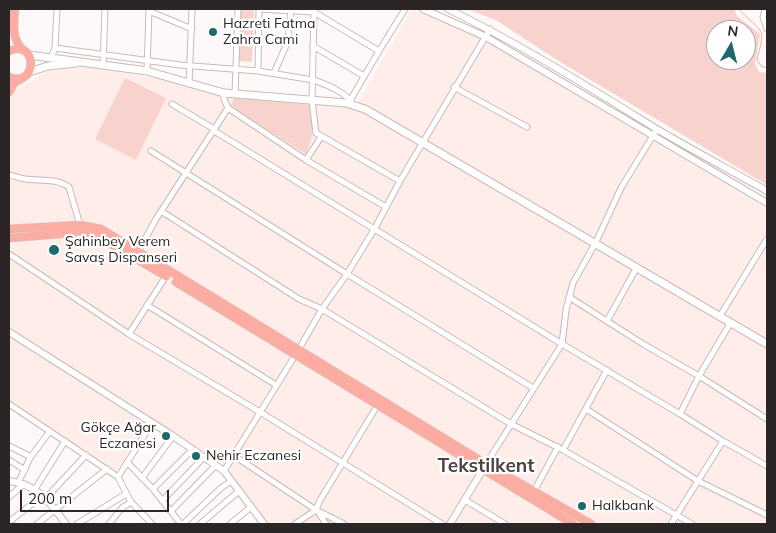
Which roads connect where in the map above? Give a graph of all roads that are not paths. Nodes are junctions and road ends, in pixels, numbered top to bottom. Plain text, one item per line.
1 (10, 9) edge
2 (15, 9) edge
3 (58, 9) edge
4 (105, 9) edge
5 (192, 9) edge
6 (238, 9) edge
7 (259, 9) edge
8 (405, 9) edge
9 (423, 9) edge
10 (448, 9) edge
11 (765, 9) edge
12 (149, 10) edge
13 (291, 10) edge
14 (314, 10) edge
15 (9, 25) edge
16 (192, 29) junction
17 (490, 29) junction
18 (767, 29) edge
19 (486, 38) junction
20 (9, 46) edge
21 (313, 46) junction
22 (55, 48) junction
23 (22, 49) junction
24 (9, 50) edge
25 (379, 51) junction
26 (104, 54) junction
27 (29, 55) junction
28 (51, 58) junction
29 (149, 59) junction
30 (92, 63) junction
31 (103, 65) junction
32 (191, 65) junction
33 (236, 70) junction
34 (147, 71) junction
35 (258, 71) junction
36 (29, 72) junction
37 (274, 74) junction
38 (364, 76) junction
39 (9, 77) edge
40 (22, 78) junction
41 (313, 80) junction
42 (189, 84) junction
43 (454, 87) junction
44 (9, 92) edge
45 (224, 93) junction
46 (235, 94) junction
47 (312, 101) junction
48 (352, 102) junction
49 (172, 104) dead end
50 (228, 108) junction
51 (527, 127) dead end
52 (214, 129) junction
53 (657, 129) junction
54 (653, 136) junction
55 (321, 137) junction
56 (424, 142) junction
57 (151, 152) dead end
58 (306, 160) junction
59 (186, 173) junction
60 (9, 175) edge
61 (400, 181) junction
62 (767, 191) edge
63 (767, 203) edge
64 (386, 207) junction
65 (161, 211) junction
66 (80, 225) junction
67 (90, 226) junction
68 (375, 228) junction
69 (65, 229) junction
70 (9, 230) edge
71 (97, 236) junction
72 (9, 238) edge
73 (767, 239) edge
74 (596, 242) junction
75 (138, 252) junction
76 (9, 254) edge
77 (637, 267) junction
78 (347, 274) junction
79 (166, 276) junction
80 (569, 297) junction
81 (147, 305) junction
82 (322, 309) junction
83 (720, 316) junction
84 (607, 321) junction
85 (731, 322) junction
86 (9, 332) edge
87 (129, 334) junction
88 (562, 344) junction
89 (767, 344) edge
90 (297, 352) junction
91 (607, 370) junction
92 (699, 376) junction
93 (276, 385) junction
94 (533, 388) junction
95 (9, 406) edge
96 (377, 406) junction
97 (586, 409) junction
98 (260, 412) junction
99 (680, 414) junction
100 (767, 419) edge
101 (152, 422) junction
102 (511, 424) junction
103 (50, 431) junction
104 (173, 436) junction
105 (65, 441) junction
106 (723, 441) junction
107 (9, 446) edge
108 (560, 449) junction
109 (193, 450) junction
110 (86, 455) junction
111 (232, 455) junction
112 (31, 457) junction
113 (204, 457) junction
114 (9, 460) edge
115 (127, 462) junction
116 (342, 464) junction
117 (215, 466) junction
118 (767, 466) edge
119 (484, 467) junction
120 (106, 469) junction
121 (25, 470) junction
122 (224, 471) junction
123 (118, 477) junction
124 (142, 478) junction
125 (9, 481) edge
126 (231, 481) junction
127 (698, 481) junction
128 (21, 483) junction
129 (35, 489) junction
130 (153, 489) junction
131 (239, 491) junction
132 (534, 491) junction
133 (126, 494) junction
134 (44, 497) junction
135 (9, 498) edge
136 (465, 500) junction
137 (162, 501) junction
138 (130, 502) junction
139 (251, 508) junction
140 (316, 510) junction
141 (56, 511) junction
142 (170, 511) junction
143 (677, 515) junction
144 (767, 515) edge
145 (9, 523) edge
146 (37, 524) edge
147 (66, 524) edge
148 (77, 524) edge
149 (109, 524) edge
150 (152, 524) edge
151 (182, 524) edge
152 (200, 524) edge
153 (230, 524) edge
154 (263, 524) edge
155 (295, 524) edge
156 (326, 524) edge
157 (344, 524) edge
158 (442, 524) edge
159 (450, 524) edge
160 (505, 524) edge
161 (573, 524) edge
162 (590, 524) edge
163 (671, 524) edge
164 (692, 524) edge

1 - 15 main road
2 - 23 main road
3 - 22 street
4 - 26 street
5 - 16 street
6 - 33 street
7 - 13 street
7 - 35 street
8 - 25 street
9 - 19 street
10 - 17 street
11 - 18 street
12 - 16 street
12 - 29 street
13 - 14 street
13 - 37 street
14 - 21 street
14 - 25 street
16 - 32 street
17 - 19 street
17 - 53 street
19 - 43 street
19 - 54 street
20 - 24 main road
21 - 38 street
21 - 41 street
22 - 26 street
22 - 28 street
23 - 24 main road
23 - 27 main road
25 - 38 street
26 - 29 street
26 - 31 street
27 - 28 main road
27 - 36 main road
28 - 30 main road
29 - 32 street
29 - 34 street
30 - 31 main road
30 - 36 main road
31 - 34 main road
32 - 33 street
32 - 42 street
33 - 35 street
33 - 46 street
34 - 42 main road
35 - 37 street
36 - 40 main road
37 - 41 street
38 - 48 street
39 - 40 main road
40 - 44 main road
41 - 47 street
41 - 48 street
42 - 45 main road
43 - 51 street
43 - 56 street
45 - 46 main road
45 - 50 street
46 - 47 main road
47 - 48 main road
47 - 55 street
48 - 56 main road
49 - 52 street
50 - 52 street
50 - 58 street
52 - 59 street
52 - 68 street
53 - 54 street
53 - 62 street
54 - 63 street
54 - 74 street
55 - 58 street
55 - 61 street
56 - 61 street
56 - 74 main road
57 - 59 street
58 - 64 street
59 - 65 street
59 - 78 street
60 - 66 street
61 - 64 street
64 - 68 street
65 - 75 street
65 - 82 street
66 - 67 main road
66 - 70 main road
67 - 69 main road
67 - 75 main road
68 - 78 street
68 - 88 street
69 - 70 main road
69 - 71 main road
71 - 72 main road
71 - 79 main road
73 - 83 street
74 - 77 main road
74 - 80 street
75 - 90 main road
76 - 87 street
77 - 83 main road
77 - 84 street
78 - 82 street
78 - 94 street
79 - 81 street
79 - 90 main road
80 - 84 street
80 - 88 street
81 - 87 street
81 - 93 street
82 - 90 street
82 - 102 street
83 - 85 main road
84 - 92 street
85 - 89 main road
85 - 92 street
86 - 101 street
87 - 98 street
88 - 91 street
88 - 94 street
90 - 93 street
90 - 96 main road
90 - 119 main road
91 - 97 street
91 - 99 street
92 - 99 street
92 - 100 street
93 - 98 street
94 - 102 street
95 - 103 street
96 - 116 street
96 - 119 main road
97 - 108 street
97 - 127 street
98 - 111 street
98 - 116 street
99 - 106 street
101 - 104 street
101 - 115 street
102 - 108 street
102 - 119 street
103 - 105 street
103 - 112 street
104 - 109 street
104 - 124 street
105 - 110 street
105 - 129 street
106 - 118 street
106 - 127 street
107 - 112 street
108 - 132 street
108 - 143 street
109 - 113 street
109 - 130 street
110 - 120 street
110 - 134 street
111 - 122 street
111 - 140 street
112 - 121 street
113 - 117 street
113 - 137 street
114 - 121 street
115 - 123 street
115 - 124 street
116 - 140 street
116 - 158 street
117 - 122 street
117 - 142 street
119 - 132 main road
119 - 136 street
119 - 161 main road
120 - 123 street
120 - 141 street
121 - 128 street
122 - 126 street
123 - 133 street
124 - 130 street
125 - 128 street
126 - 131 street
126 - 151 street
127 - 143 street
127 - 144 street
128 - 129 street
128 - 135 street
129 - 134 street
130 - 137 street
131 - 139 street
131 - 152 street
132 - 162 main road
133 - 138 street
133 - 148 street
134 - 141 street
134 - 145 street
136 - 159 street
136 - 160 street
137 - 142 street
138 - 149 street
138 - 150 street
139 - 153 street
139 - 154 street
140 - 155 street
140 - 156 street
140 - 157 street
141 - 146 street
141 - 147 street
142 - 151 street
143 - 163 street
143 - 164 street

